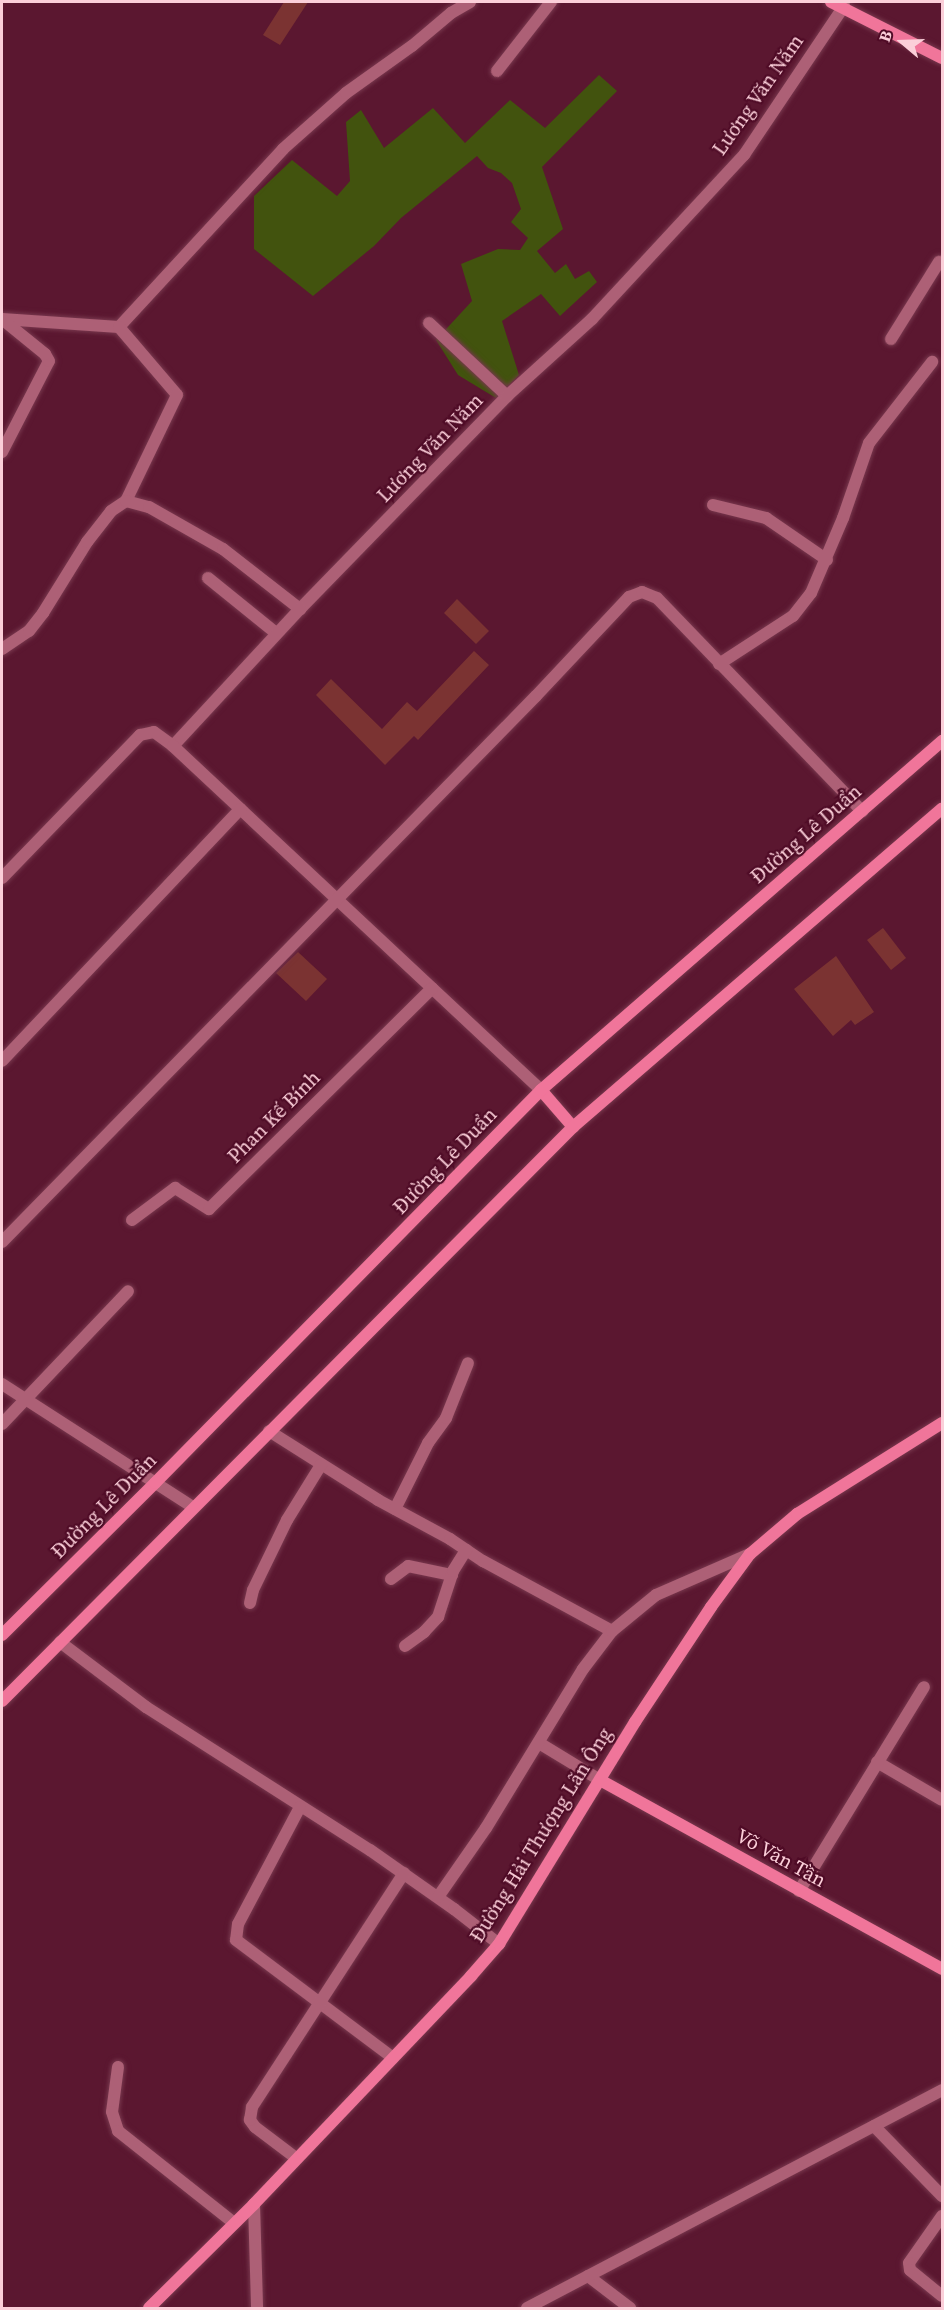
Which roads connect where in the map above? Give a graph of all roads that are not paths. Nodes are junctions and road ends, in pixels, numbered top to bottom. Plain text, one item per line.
1 (470, 2) edge
2 (551, 2) edge
3 (831, 2) edge
4 (843, 4) edge
5 (942, 58) edge
6 (497, 71) dead end
7 (939, 262) dead end
8 (2, 319) edge
9 (429, 323) dead end
10 (120, 327) junction
11 (891, 339) dead end
12 (932, 362) dead end
13 (507, 396) junction
14 (2, 452) edge
15 (126, 501) junction
16 (713, 505) dead end
17 (826, 560) junction
18 (208, 578) dead end
19 (300, 609) junction
20 (276, 633) junction
21 (2, 649) edge
22 (719, 664) junction
23 (942, 741) edge
24 (173, 746) junction
25 (240, 809) junction
26 (942, 809) edge
27 (862, 812) junction
28 (2, 878) edge
29 (336, 898) junction
30 (432, 988) junction
31 (2, 1061) edge
32 (542, 1090) junction
33 (573, 1127) junction
34 (132, 1220) dead end
35 (2, 1242) edge
36 (128, 1291) dead end
37 (468, 1363) dead end
38 (2, 1384) edge
39 (26, 1400) junction
40 (942, 1423) edge
41 (2, 1424) edge
42 (269, 1431) junction
43 (321, 1465) junction
44 (155, 1483) junction
45 (193, 1507) junction
46 (395, 1509) junction
47 (466, 1550) junction
48 (750, 1554) junction
49 (452, 1575) junction
50 (391, 1579) dead end
51 (250, 1604) dead end
52 (612, 1631) junction
53 (2, 1635) edge
54 (60, 1642) junction
55 (405, 1646) dead end
56 (924, 1686) dead end
57 (2, 1701) edge
58 (539, 1743) junction
59 (877, 1762) junction
60 (600, 1780) junction
61 (942, 1800) edge
62 (300, 1807) junction
63 (404, 1873) junction
64 (799, 1891) junction
65 (438, 1897) junction
66 (499, 1944) junction
67 (942, 1969) edge
68 (321, 2004) junction
69 (393, 2058) junction
70 (118, 2067) dead end
71 (942, 2090) edge
72 (874, 2126) junction
73 (296, 2158) junction
74 (942, 2196) edge
75 (254, 2204) junction
76 (942, 2216) edge
77 (234, 2223) junction
78 (588, 2276) junction
79 (942, 2296) edge
80 (149, 2308) edge
81 (257, 2308) edge
82 (527, 2308) edge
83 (630, 2308) edge

1 - 10 street
2 - 6 street
3 - 4 main road
4 - 5 main road
4 - 13 street, Lương Văn Năm
7 - 11 street
8 - 10 street
8 - 14 street
9 - 13 street
10 - 15 street
12 - 17 street
13 - 19 street, Lương Văn Năm
15 - 19 street
15 - 21 street
16 - 17 street
17 - 22 street
18 - 20 street
19 - 20 street, Lương Văn Năm
20 - 24 street, Lương Văn Năm
22 - 27 street
22 - 29 street
23 - 27 main road, Đường Lê Duẩn
24 - 25 street
24 - 28 street
25 - 29 street
25 - 31 street
26 - 33 main road
27 - 32 main road, Đường Lê Duẩn
29 - 30 street
29 - 35 street
30 - 32 street
30 - 34 street, Phan Kế Bính
32 - 33 main road
32 - 44 main road, Đường Lê Duẩn
33 - 42 main road
36 - 39 street
37 - 46 street
38 - 39 street
39 - 41 street
39 - 44 street
40 - 48 main road, Đường Hải Thượng Lãn Ông
42 - 43 street
42 - 45 main road
43 - 46 street
43 - 51 street
44 - 45 street
44 - 53 main road, Đường Lê Duẩn
45 - 54 main road
46 - 47 street
47 - 49 street
47 - 52 street
48 - 52 street
48 - 60 main road, Đường Hải Thượng Lãn Ông
49 - 50 street
49 - 55 street
52 - 58 street
54 - 57 main road
54 - 62 street
56 - 59 street
58 - 60 street
58 - 65 street
59 - 61 street
59 - 64 street
60 - 64 main road, Võ Văn Tần
60 - 66 main road, Đường Hải Thượng Lãn Ông
62 - 63 street
62 - 68 street
63 - 65 street
63 - 68 street
64 - 67 main road, Võ Văn Tần
65 - 66 street
66 - 69 main road, Đường Hải Thượng Lãn Ông
68 - 69 street
68 - 73 street
69 - 73 main road, Đường Hải Thượng Lãn Ông
70 - 77 street
71 - 72 street
72 - 74 street
72 - 78 street
73 - 75 main road, Đường Hải Thượng Lãn Ông
75 - 77 main road, Đường Hải Thượng Lãn Ông
75 - 81 street
76 - 79 street
77 - 80 main road, Đường Hải Thượng Lãn Ông
78 - 82 street
78 - 83 street

